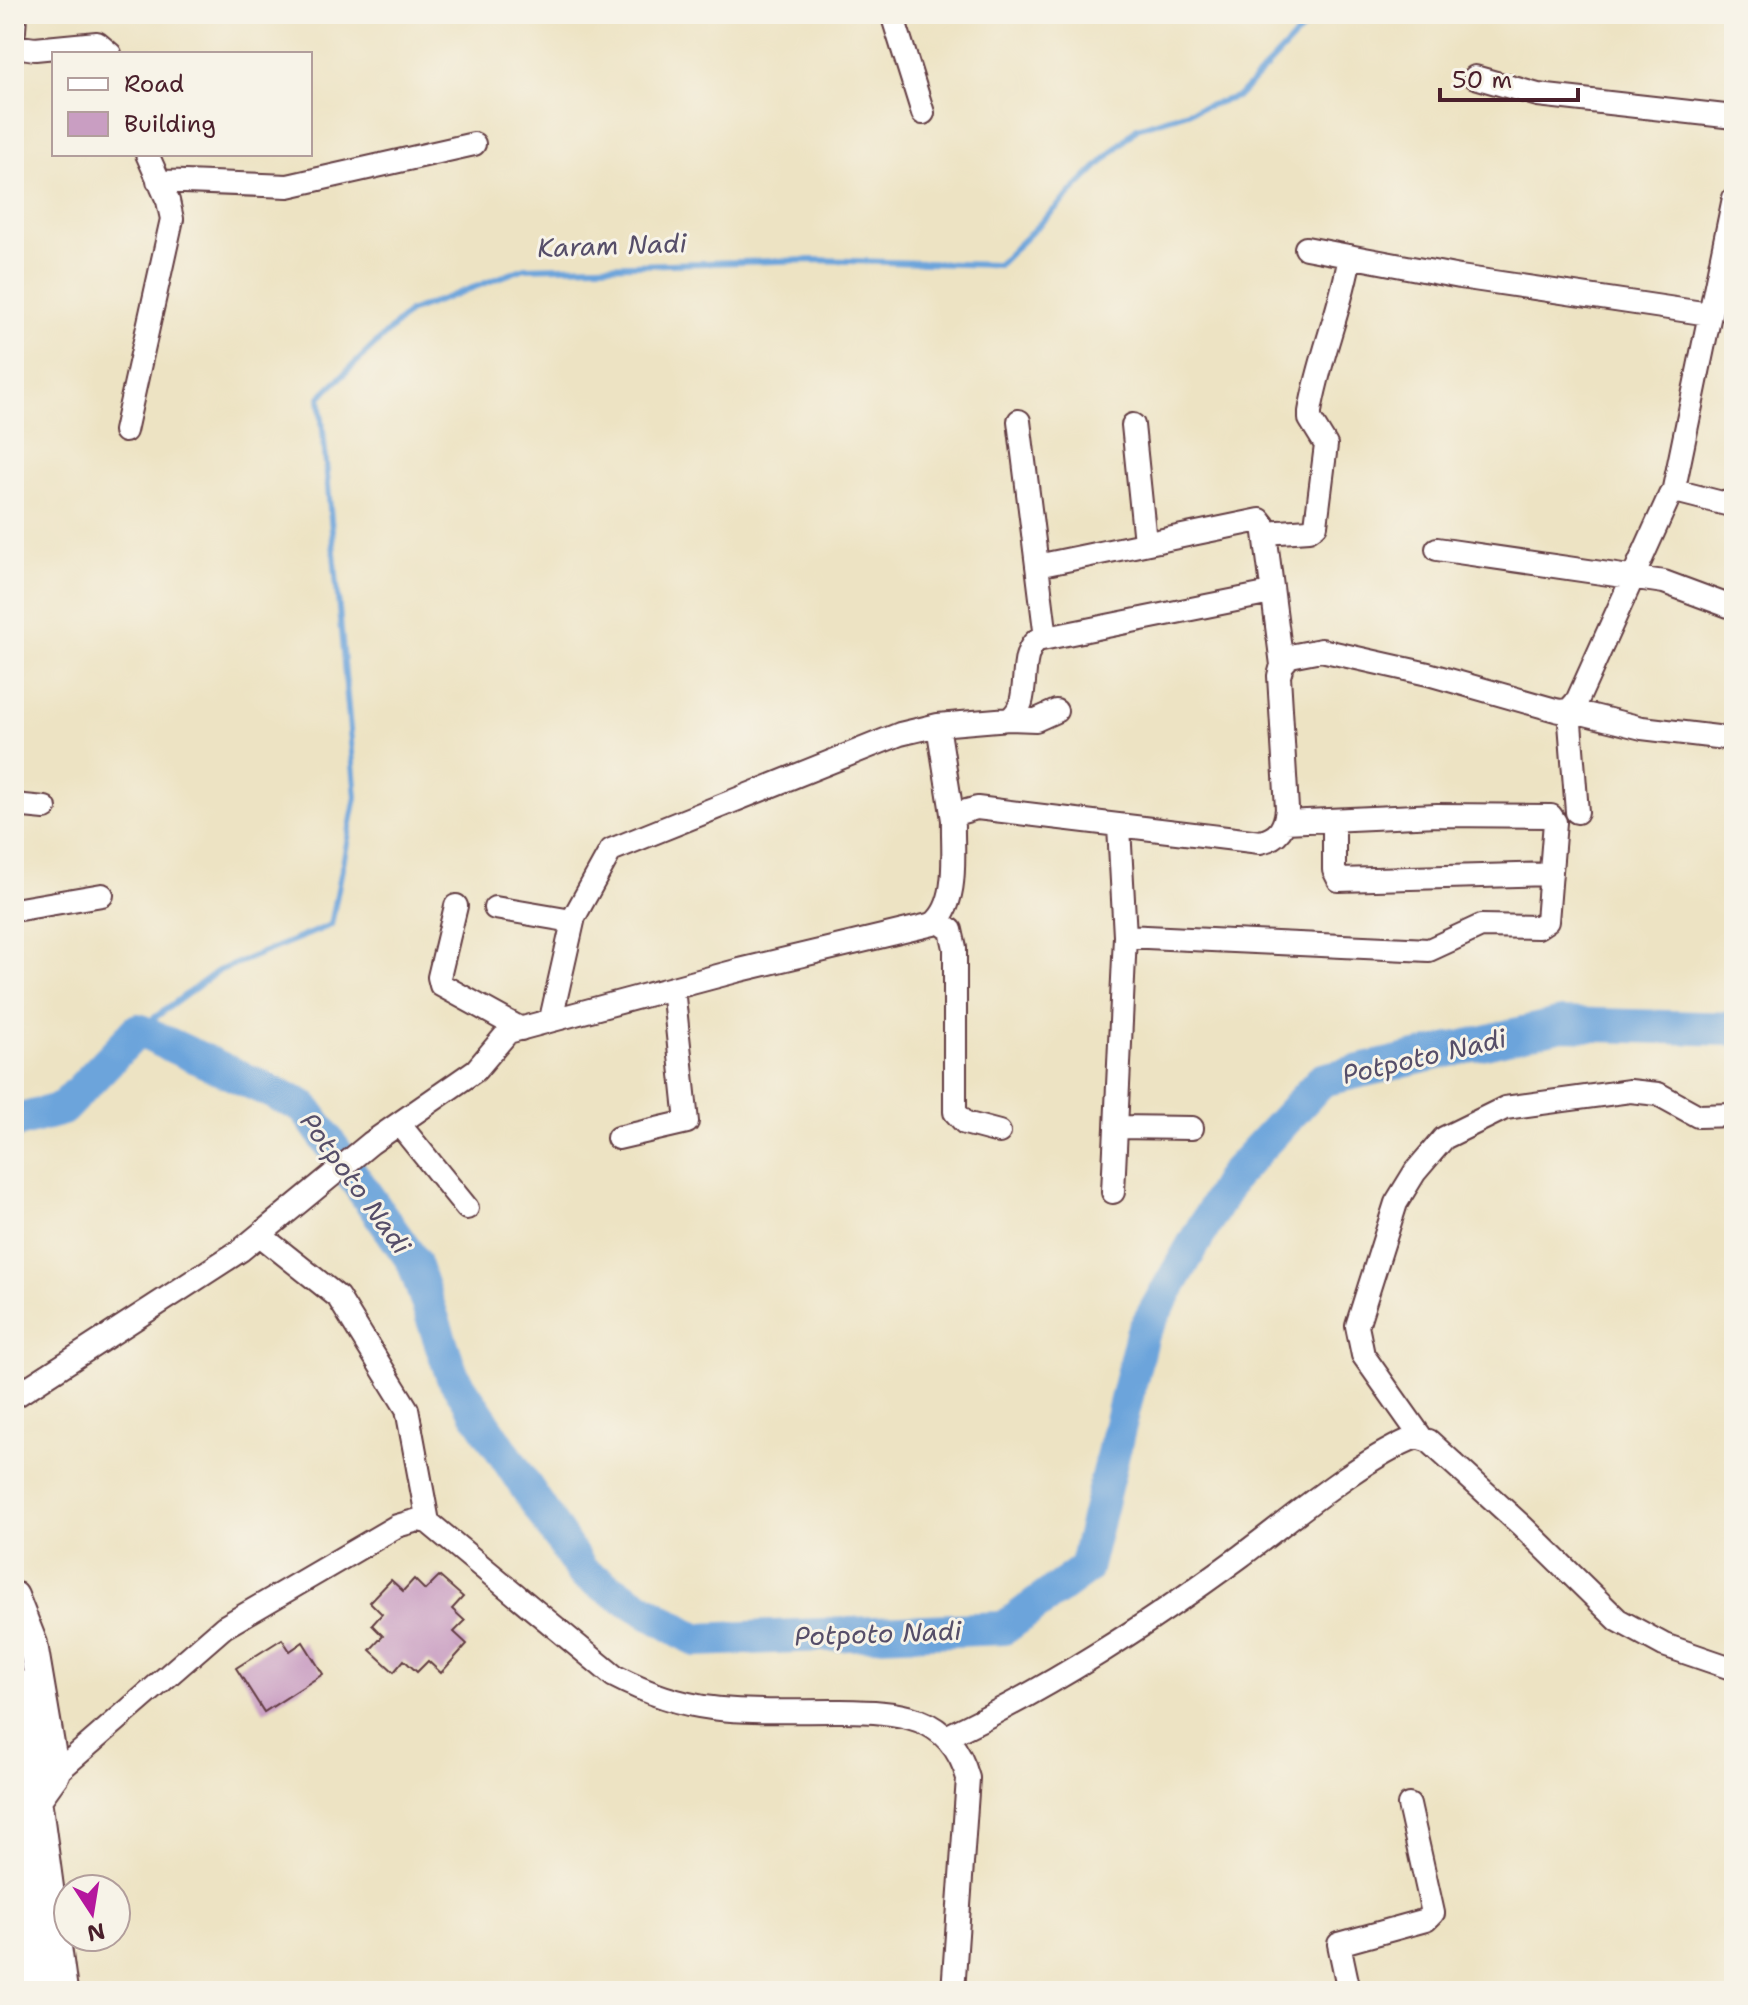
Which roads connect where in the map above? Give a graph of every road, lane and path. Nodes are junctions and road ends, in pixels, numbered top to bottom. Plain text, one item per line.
1 (15, 14) edge
2 (892, 14) edge
3 (14, 31) edge
4 (14, 46) edge
5 (108, 52) edge
6 (1475, 77) dead end
7 (923, 113) dead end
8 (1734, 117) edge
9 (474, 144) dead end
10 (148, 156) edge
11 (158, 181) junction
12 (1734, 198) edge
13 (1306, 248) dead end
14 (1350, 256) junction
15 (1709, 314) junction
16 (1019, 421) dead end
17 (1133, 425) dead end
18 (125, 431) dead end
19 (1673, 493) junction
20 (1734, 506) edge
21 (1265, 533) junction
22 (1145, 542) junction
23 (1437, 549) dead end
24 (1037, 566) junction
25 (1632, 578) junction
26 (1271, 593) junction
27 (1734, 608) edge
28 (1046, 638) junction
29 (1282, 665) junction
30 (1569, 710) junction
31 (1056, 711) dead end
32 (1009, 719) junction
33 (938, 725) junction
34 (1734, 739) edge
35 (14, 805) edge
36 (45, 808) dead end
37 (1577, 812) dead end
38 (953, 820) junction
39 (1334, 820) junction
40 (1285, 822) junction
41 (1119, 827) junction
42 (1556, 869) junction
43 (102, 895) dead end
44 (456, 906) dead end
45 (495, 908) dead end
46 (14, 910) edge
47 (572, 921) junction
48 (938, 921) junction
49 (1125, 936) junction
50 (673, 988) junction
51 (551, 1019) junction
52 (521, 1029) junction
53 (1734, 1115) edge
54 (399, 1124) junction
55 (1117, 1127) junction
56 (1192, 1128) dead end
57 (999, 1132) dead end
58 (618, 1138) dead end
59 (1113, 1192) dead end
60 (467, 1208) dead end
61 (260, 1235) junction
62 (14, 1397) edge
63 (1417, 1437) junction
64 (428, 1522) junction
65 (14, 1596) edge
66 (1734, 1669) edge
67 (14, 1682) edge
68 (946, 1737) junction
69 (14, 1772) edge
70 (55, 1774) junction
71 (28, 1804) junction
72 (1409, 1805) dead end
73 (31, 1978) edge
74 (951, 1989) edge
75 (63, 1991) edge
76 (1349, 1991) edge

1 - 3 street
2 - 7 street
4 - 5 street
6 - 8 street
9 - 11 street
10 - 11 street
11 - 18 street
12 - 15 street
13 - 14 street
14 - 15 street
14 - 21 street
15 - 19 street
16 - 24 street
17 - 22 street
19 - 20 street
19 - 25 street
21 - 22 street
21 - 26 street
22 - 24 street
23 - 25 street
24 - 28 street
25 - 27 street
25 - 30 street
26 - 28 street
26 - 29 street
28 - 32 street
29 - 30 street
29 - 40 street
30 - 34 street
30 - 37 street
31 - 32 street
32 - 33 street
33 - 38 street
33 - 47 street
35 - 36 street
38 - 41 street
38 - 48 street
39 - 40 street
39 - 42 street
39 - 42 street
40 - 41 street
41 - 49 street
42 - 49 street
43 - 46 street
44 - 52 street
45 - 47 street
47 - 51 street
48 - 50 street
48 - 57 street
49 - 55 street
50 - 51 street
50 - 58 street
51 - 52 street
52 - 54 street
53 - 63 street
54 - 60 street
54 - 61 street
55 - 56 street
55 - 59 street
61 - 62 street
61 - 64 street
63 - 66 street
63 - 68 street
64 - 68 street
64 - 70 street
65 - 70 main road
67 - 71 main road
68 - 74 street
69 - 71 main road
70 - 71 main road
71 - 73 main road
71 - 75 main road
72 - 76 street

